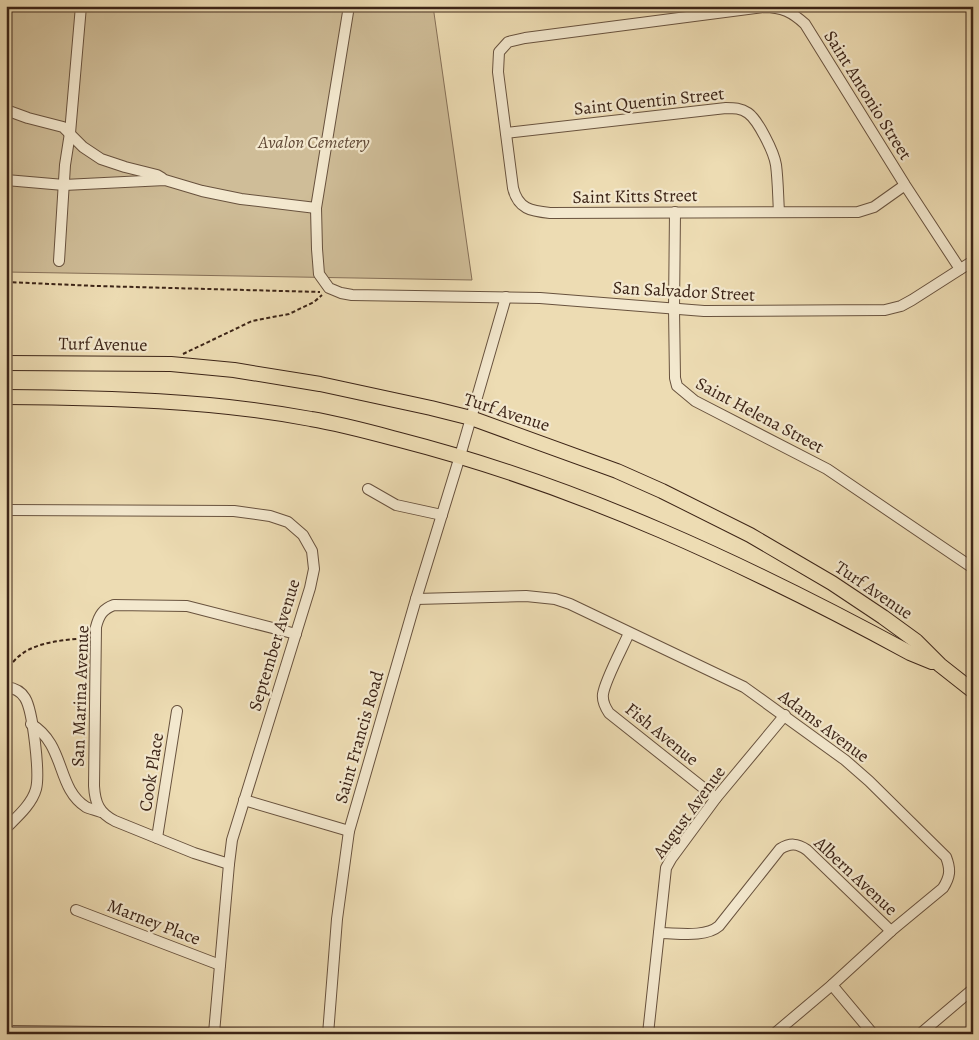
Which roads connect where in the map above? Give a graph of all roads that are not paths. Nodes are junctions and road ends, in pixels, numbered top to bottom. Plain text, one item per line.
1 (81, 6) edge
2 (348, 6) edge
3 (502, 48) joint
4 (6, 110) edge
5 (70, 133) junction
6 (506, 133) junction
7 (120, 166) junction
8 (6, 180) edge
9 (165, 180) junction
10 (108, 183) junction
11 (905, 184) junction
12 (64, 185) junction
13 (316, 208) junction
14 (675, 212) junction
15 (779, 212) junction
16 (59, 261) dead end
17 (973, 261) edge
18 (960, 269) junction
19 (506, 297) junction
20 (674, 309) junction
21 (6, 363) edge
22 (6, 397) edge
23 (471, 418) junction
24 (460, 456) junction
25 (368, 489) dead end
26 (6, 510) edge
27 (442, 515) junction
28 (973, 568) edge
29 (416, 599) junction
30 (630, 633) junction
31 (296, 634) junction
32 (940, 665) junction
33 (6, 687) edge
34 (973, 691) edge
35 (177, 711) dead end
36 (785, 715) junction
37 (31, 724) junction
38 (716, 798) junction
39 (244, 800) junction
40 (101, 812) junction
41 (6, 828) edge
42 (349, 831) junction
43 (157, 838) junction
44 (229, 864) junction
45 (76, 910) dead end
46 (891, 931) junction
47 (659, 932) junction
48 (220, 965) junction
49 (832, 985) junction
50 (973, 989) edge
51 (6, 1031) edge
52 (214, 1033) edge
53 (312, 1034) edge
54 (328, 1034) edge
55 (648, 1034) edge
56 (774, 1034) edge
57 (873, 1034) edge
58 (920, 1034) edge

1 - 5 street
2 - 13 street
3 - 6 street, Saint Kitts Street
3 - 11 street, Saint Antonio Street
4 - 5 street
5 - 7 street
5 - 12 street
6 - 14 street, Saint Kitts Street
6 - 15 street, Saint Quentin Street
7 - 9 street
7 - 10 street
8 - 12 street
9 - 10 street
9 - 13 street
10 - 12 street
11 - 15 street, Saint Kitts Street
11 - 18 street, Saint Antonio Street
12 - 16 street
13 - 19 street, San Salvador Street
14 - 15 street, Saint Kitts Street
14 - 20 street, Saint Helena Street
17 - 18 street, San Salvador Street
18 - 20 street, San Salvador Street
19 - 20 street, San Salvador Street
19 - 23 street
20 - 28 street, Saint Helena Street
21 - 23 main road, Turf Avenue
22 - 24 main road, Turf Avenue
23 - 24 street, Saint Francis Road
23 - 32 main road, Turf Avenue
24 - 27 street, Saint Francis Road
24 - 32 main road, Turf Avenue
25 - 27 street
26 - 31 street, September Avenue
27 - 29 street, Saint Francis Road
29 - 30 street, Adams Avenue
29 - 42 street, Saint Francis Road
30 - 36 street, Adams Avenue
30 - 38 street, Fish Avenue
31 - 39 street, September Avenue
31 - 40 street, San Marina Avenue
32 - 34 main road, Turf Avenue
33 - 37 street
35 - 43 street, Cook Place
36 - 38 street, August Avenue
36 - 46 street, Adams Avenue
37 - 40 street
37 - 41 street
38 - 47 street, August Avenue
39 - 42 street
39 - 44 street, September Avenue
40 - 43 street
42 - 54 street, Saint Francis Road
43 - 44 street
44 - 48 street, September Avenue
45 - 48 street, Marney Place
46 - 47 street, Albern Avenue
46 - 49 street, Adams Avenue
47 - 55 street, August Avenue
48 - 52 street, September Avenue
49 - 56 street, Adams Avenue
49 - 57 street
50 - 58 street
51 - 52 street
52 - 53 street

